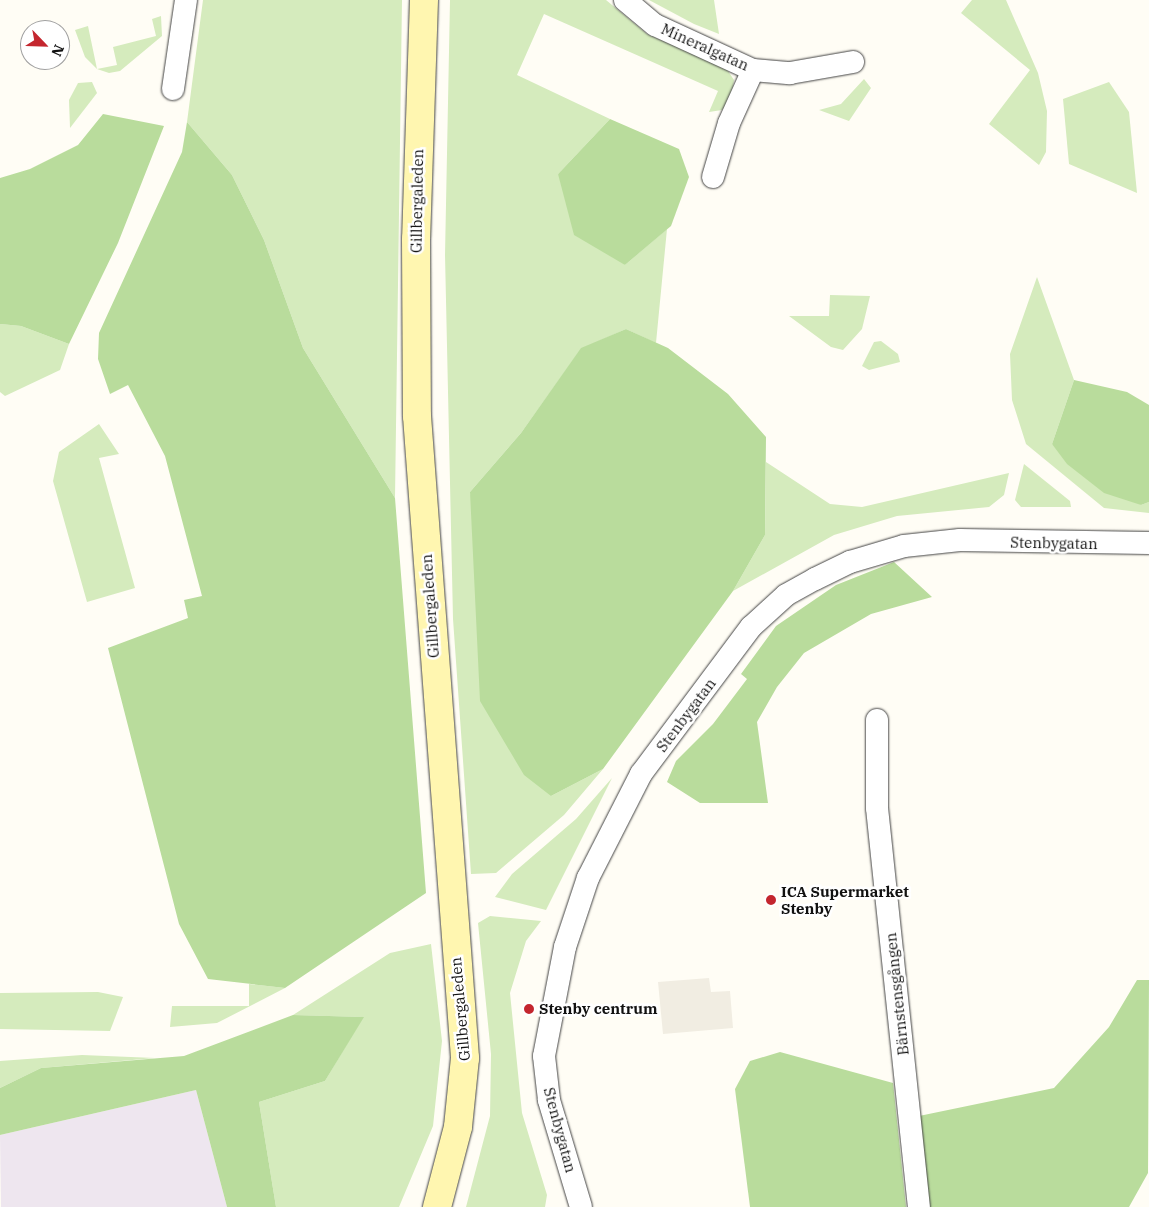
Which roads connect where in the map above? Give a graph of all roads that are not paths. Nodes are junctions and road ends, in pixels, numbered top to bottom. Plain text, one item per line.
1 (186, 0) edge
2 (424, 0) edge
3 (625, 0) edge
4 (853, 62) dead end
5 (753, 70) junction
6 (173, 89) dead end
7 (714, 177) dead end
8 (1149, 543) edge
9 (877, 720) dead end
10 (437, 1207) edge
11 (581, 1207) edge
12 (919, 1207) edge

1 - 6 street
2 - 10 main road, Gillbergaleden
3 - 5 street, Mineralgatan
4 - 5 street, Mineralgatan
5 - 7 street
8 - 11 street, Stenbygatan
9 - 12 street, Bärnstensgången

